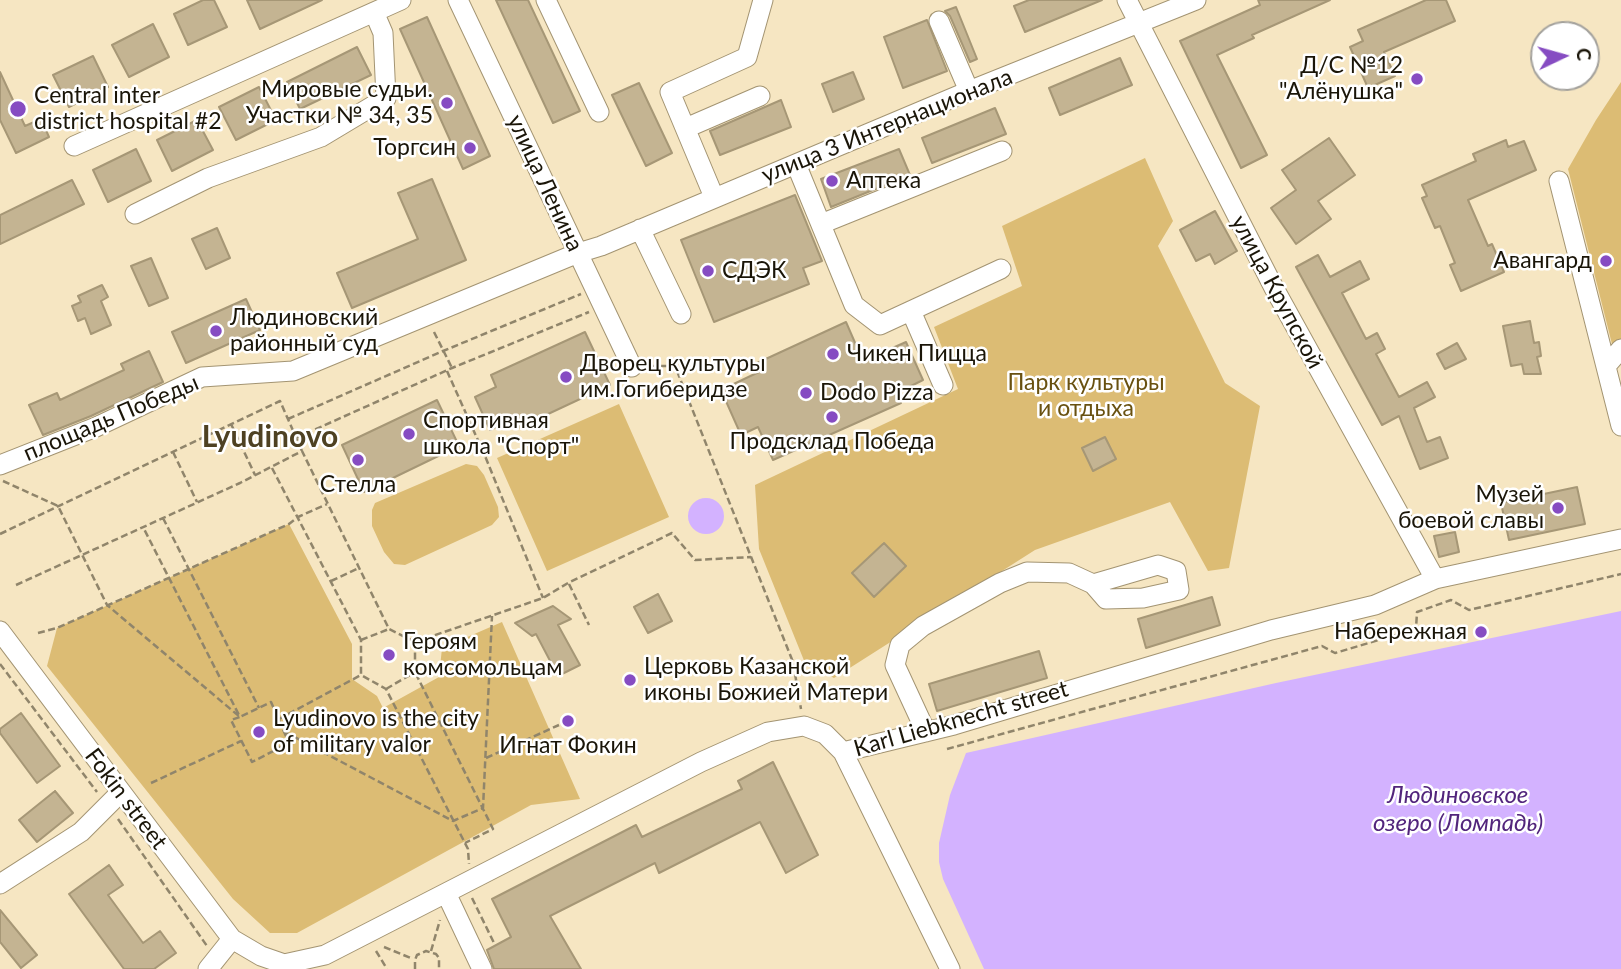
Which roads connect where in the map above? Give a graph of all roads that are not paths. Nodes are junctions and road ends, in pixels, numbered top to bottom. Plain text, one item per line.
1 (401, 0) edge
2 (458, 0) edge
3 (546, 0) edge
4 (763, 0) edge
5 (1127, 0) edge
6 (1196, 0) edge
7 (374, 12) junction
8 (939, 21) dead end
9 (1138, 24) junction
10 (969, 91) junction
11 (760, 96) dead end
12 (599, 112) dead end
13 (686, 128) junction
14 (74, 146) dead end
15 (1002, 151) dead end
16 (796, 164) junction
17 (1559, 181) dead end
18 (714, 197) junction
19 (135, 214) dead end
20 (821, 224) junction
21 (640, 229) junction
22 (578, 253) junction
23 (1001, 270) dead end
24 (911, 311) junction
25 (681, 314) dead end
26 (1621, 349) edge
27 (1606, 366) junction
28 (632, 367) road end
29 (943, 385) dead end
30 (1621, 426) edge
31 (0, 465) edge
32 (1621, 539) edge
33 (1435, 579) junction
34 (1093, 584) dead end
35 (0, 631) edge
36 (926, 732) junction
37 (843, 752) junction
38 (121, 792) junction
39 (0, 884) edge
40 (446, 893) junction
41 (232, 939) junction
42 (264, 963) edge
43 (208, 969) edge
44 (482, 969) edge
45 (950, 969) edge

1 - 7 street
2 - 22 street, улица Ленина
3 - 12 street
4 - 13 street
5 - 9 street, улица Крупской
6 - 9 street, улица 3 Интернационала
7 - 14 street
7 - 19 street
8 - 10 street
9 - 10 street, улица 3 Интернационала
9 - 33 street, улица Крупской
10 - 16 street, улица 3 Интернационала
11 - 13 street
13 - 18 street
15 - 20 street
16 - 18 street, улица 3 Интернационала
16 - 20 street
17 - 27 street
18 - 21 street, улица 3 Интернационала
20 - 24 street
21 - 22 street, улица 3 Интернационала
21 - 25 street
22 - 28 street, улица Ленина
22 - 31 street, площадь Победы
23 - 24 street
24 - 29 street
26 - 27 street
27 - 30 street
32 - 33 street, Karl Liebknecht street
33 - 36 street, Karl Liebknecht street
34 - 36 street
35 - 38 street, Fokin street
36 - 37 street, Karl Liebknecht street
37 - 40 street, Karl Liebknecht street
37 - 45 street
38 - 39 street
38 - 41 street, Fokin street
40 - 42 street
40 - 44 street
41 - 42 street, Fokin street
41 - 43 street

